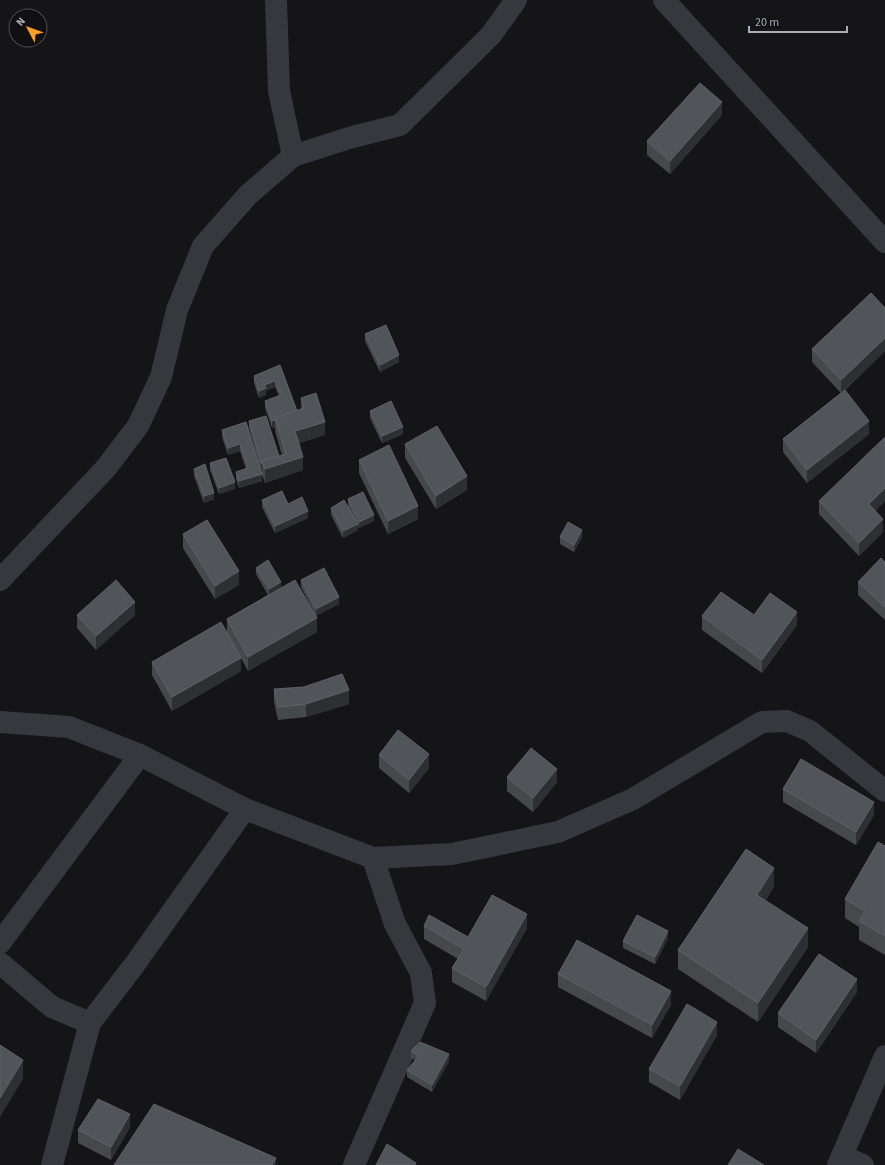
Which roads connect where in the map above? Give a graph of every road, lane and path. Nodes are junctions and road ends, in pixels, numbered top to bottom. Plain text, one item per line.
1 (276, 0) edge
2 (516, 0) edge
3 (664, 0) edge
4 (293, 156) junction
5 (885, 242) edge
6 (0, 580) edge
7 (0, 722) edge
8 (140, 755) junction
9 (885, 791) edge
10 (245, 810) junction
11 (373, 858) junction
12 (0, 943) edge
13 (0, 964) edge
14 (90, 1023) junction
15 (885, 1056) edge
16 (840, 1160) edge
17 (52, 1165) edge
18 (354, 1165) edge
19 (863, 1165) edge

1 - 4 street
2 - 4 street
3 - 5 street
4 - 6 street
7 - 8 street
8 - 10 street
8 - 12 street
9 - 11 street
10 - 11 street
10 - 14 street
11 - 18 street
13 - 14 street
14 - 17 street
15 - 16 street
16 - 19 street

